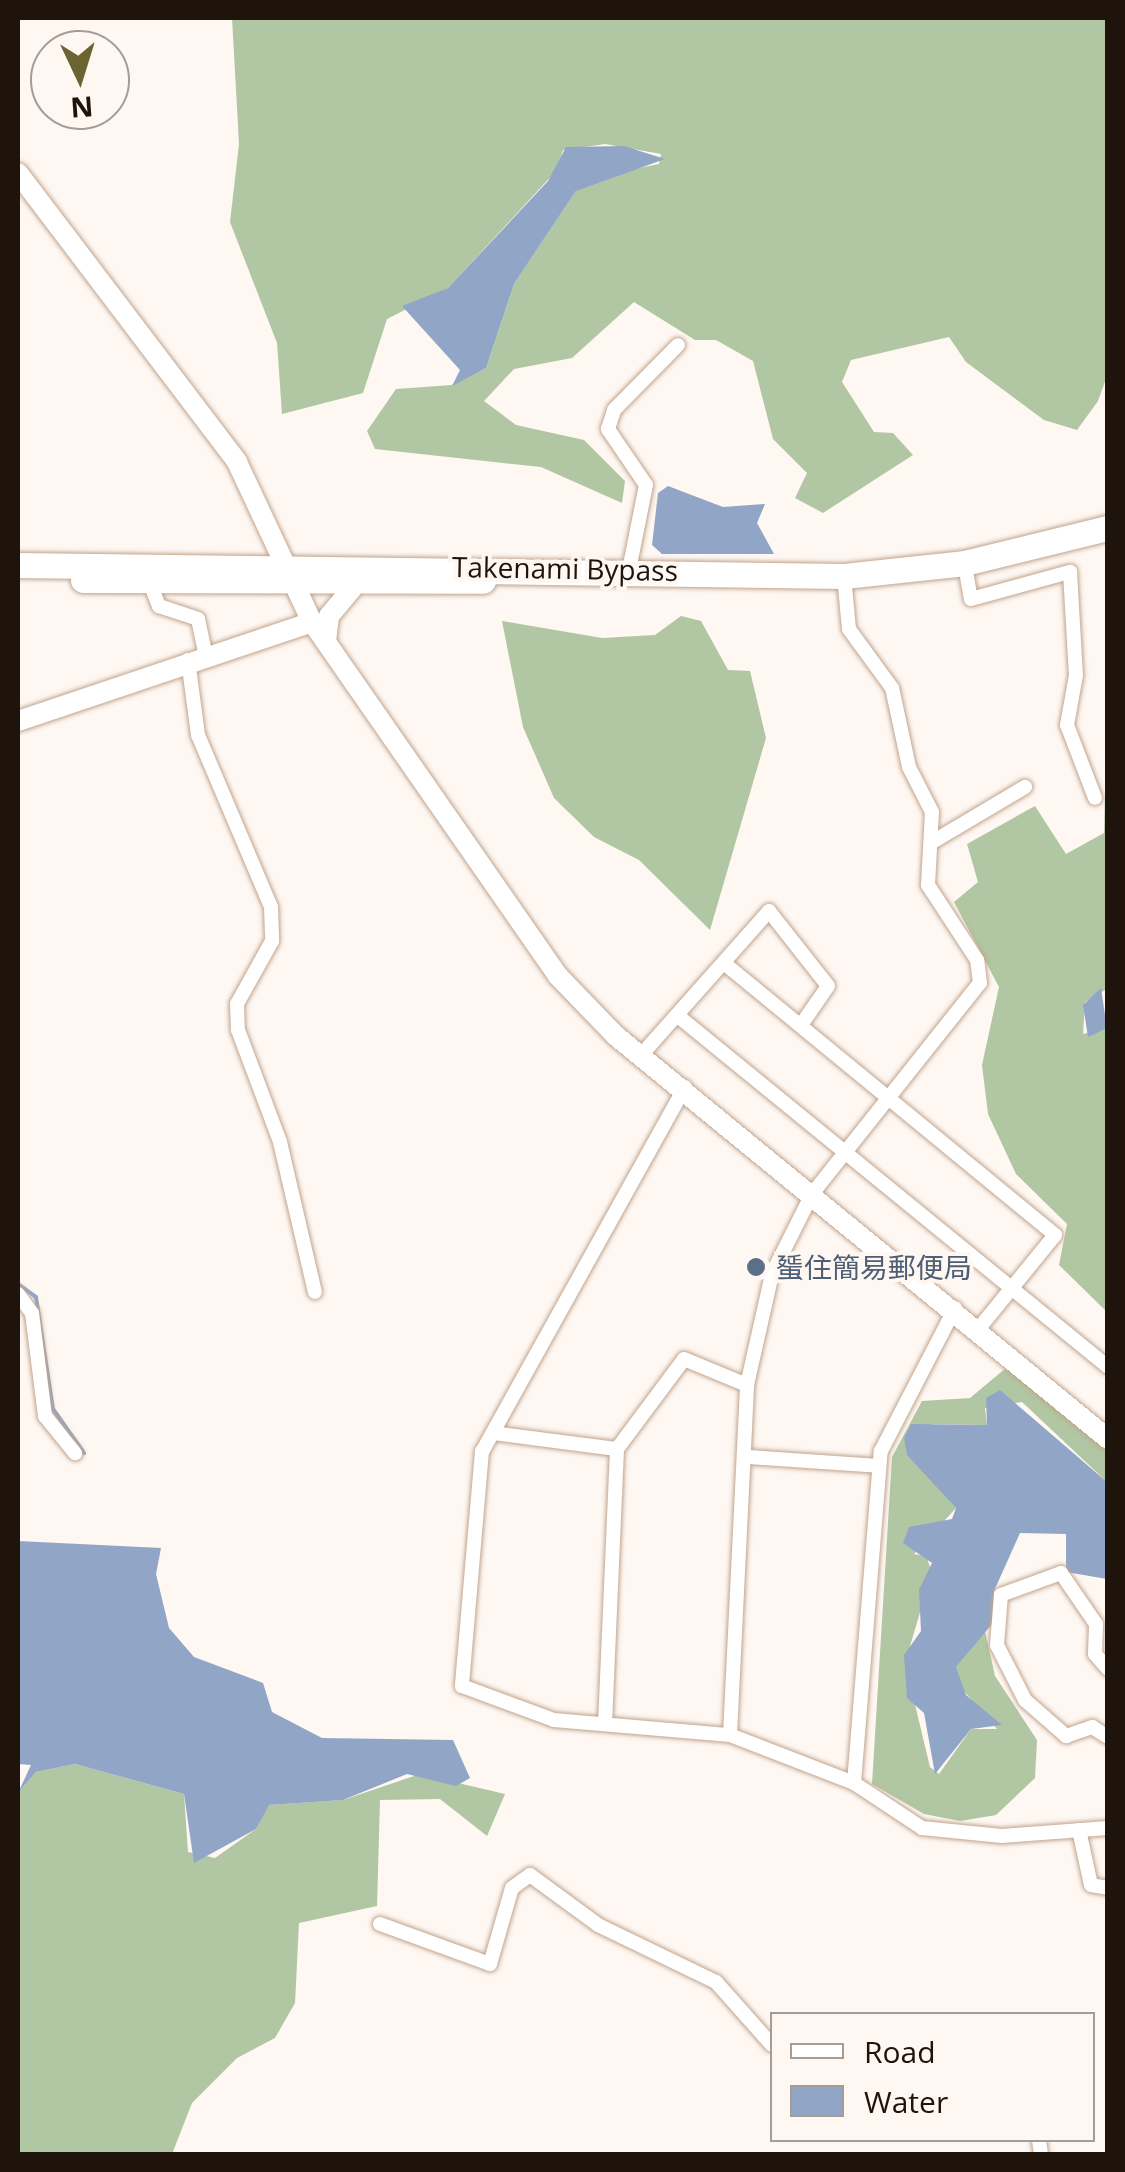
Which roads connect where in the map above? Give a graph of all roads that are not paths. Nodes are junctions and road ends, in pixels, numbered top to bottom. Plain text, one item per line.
1 (18, 173) edge
2 (678, 344) dead end
3 (1108, 528) edge
4 (1108, 542) edge
5 (18, 564) edge
6 (630, 570) junction
7 (289, 575) junction
8 (968, 577) junction
9 (18, 580) edge
10 (845, 582) junction
11 (150, 583) junction
12 (355, 585) junction
13 (312, 622) junction
14 (326, 642) junction
15 (196, 656) junction
16 (18, 721) edge
17 (1026, 787) dead end
18 (1095, 798) dead end
19 (934, 841) junction
20 (724, 963) junction
21 (678, 1016) junction
22 (800, 1025) junction
23 (643, 1054) junction
24 (684, 1087) junction
25 (889, 1097) junction
26 (844, 1153) junction
27 (812, 1194) junction
28 (1012, 1290) junction
29 (315, 1292) dead end
30 (18, 1294) edge
31 (955, 1308) junction
32 (980, 1327) junction
33 (1108, 1367) edge
34 (747, 1385) junction
35 (493, 1432) junction
36 (1107, 1438) edge
37 (617, 1449) junction
38 (75, 1453) dead end
39 (748, 1456) junction
40 (879, 1466) junction
41 (1108, 1669) edge
42 (605, 1724) junction
43 (730, 1735) junction
44 (1108, 1736) edge
45 (854, 1783) junction
46 (1108, 1828) edge
47 (1078, 1830) junction
48 (1108, 1888) edge
49 (380, 1924) dead end
50 (770, 2042) edge

1 - 7 street
2 - 6 street
3 - 10 highway, Takenami Bypass
4 - 8 highway, Takenami Bypass
5 - 7 highway, Takenami Bypass
6 - 7 highway, Takenami Bypass
6 - 10 highway, Takenami Bypass
7 - 11 highway, Takenami Bypass
7 - 12 highway, Takenami Bypass
7 - 13 street
8 - 10 highway, Takenami Bypass
8 - 18 street
9 - 11 highway, Takenami Bypass
10 - 12 highway, Takenami Bypass
10 - 19 street
11 - 15 street
12 - 14 street
13 - 14 street
13 - 15 street
14 - 23 street
15 - 16 street
15 - 29 street
17 - 19 street
19 - 25 street
20 - 21 street
20 - 22 street
20 - 22 street
21 - 23 street
21 - 26 street
22 - 25 street
23 - 24 street
24 - 27 street
24 - 35 street
25 - 26 street
25 - 28 street
26 - 27 street
26 - 28 street
27 - 31 street
27 - 34 street
28 - 32 street
28 - 33 street
30 - 38 street
31 - 32 street
31 - 40 street
32 - 36 street
34 - 37 street
34 - 39 street
35 - 37 street
35 - 42 street
37 - 42 street
39 - 40 street
39 - 43 street
40 - 45 street
41 - 44 street
42 - 43 street
43 - 45 street
45 - 47 street
46 - 47 street
47 - 48 street
49 - 50 street

